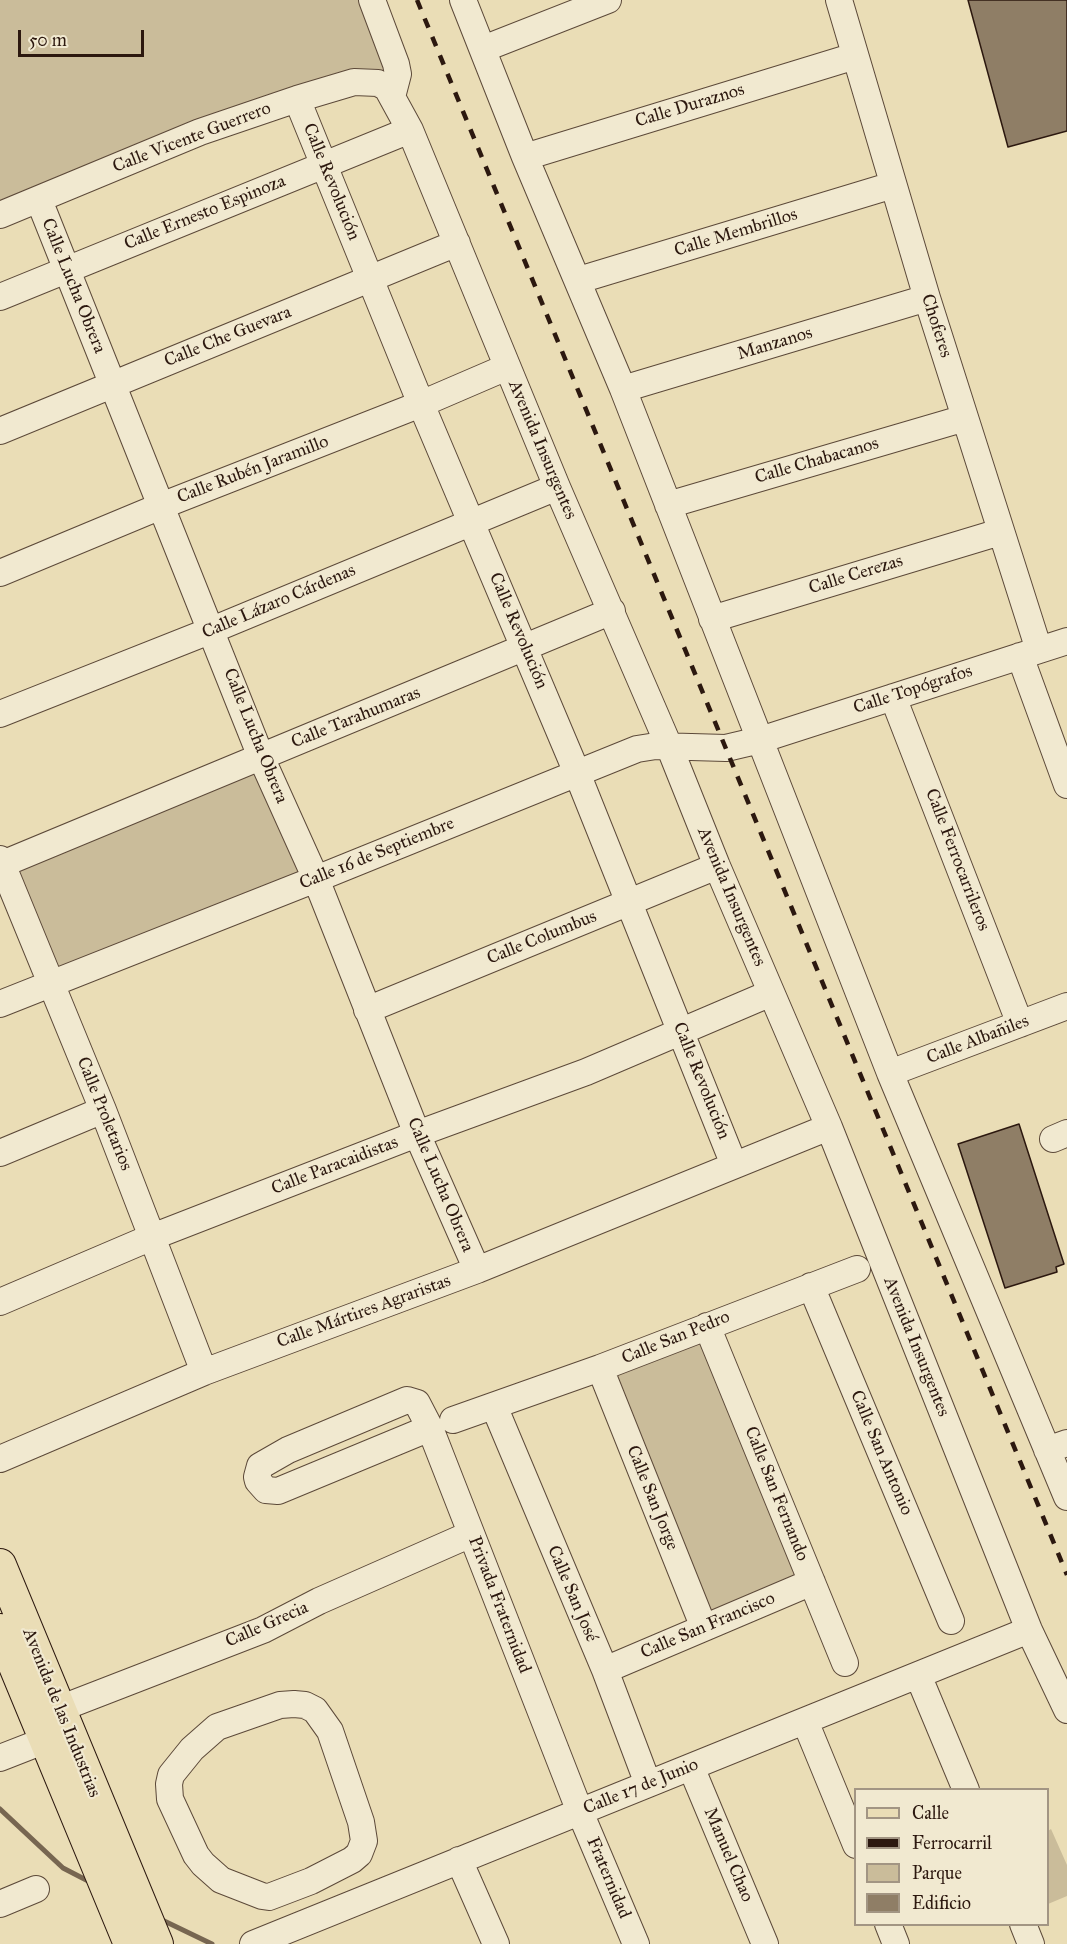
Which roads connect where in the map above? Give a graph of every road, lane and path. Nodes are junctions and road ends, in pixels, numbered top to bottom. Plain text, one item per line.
1 (372, 0) edge
2 (463, 0) edge
3 (608, 0) edge
4 (839, 0) edge
5 (483, 48) junction
6 (855, 56) junction
7 (390, 93) junction
8 (297, 99) junction
9 (410, 130) junction
10 (525, 157) junction
11 (324, 164) junction
12 (893, 185) junction
13 (39, 200) junction
14 (0, 215) edge
15 (457, 243) junction
16 (66, 269) junction
17 (370, 279) junction
18 (579, 280) junction
19 (0, 297) edge
20 (927, 298) junction
21 (507, 367) junction
22 (112, 384) junction
23 (623, 389) junction
24 (421, 404) junction
25 (965, 418) junction
26 (0, 432) edge
27 (557, 487) junction
28 (668, 505) junction
29 (162, 506) junction
30 (471, 521) junction
31 (1000, 532) junction
32 (0, 573) edge
33 (612, 611) junction
34 (712, 619) junction
35 (212, 630) junction
36 (1067, 641) edge
37 (526, 648) junction
38 (1030, 653) junction
39 (893, 697) junction
40 (0, 714) edge
41 (760, 740) junction
42 (669, 746) junction
43 (261, 757) junction
44 (577, 773) junction
45 (1067, 785) edge
46 (1, 863) edge
47 (717, 866) junction
48 (316, 879) junction
49 (628, 902) junction
50 (51, 983) junction
51 (771, 993) junction
52 (0, 1004) edge
53 (1067, 1006) edge
54 (367, 1010) junction
55 (1020, 1024) junction
56 (681, 1033) junction
57 (890, 1073) junction
58 (103, 1110) junction
59 (829, 1127) junction
60 (417, 1134) junction
61 (0, 1154) edge
62 (734, 1165) junction
63 (152, 1237) junction
64 (857, 1269) dead end
65 (477, 1270) junction
66 (811, 1286) junction
67 (0, 1302) edge
68 (707, 1326) junction
69 (600, 1368) junction
70 (204, 1372) junction
71 (494, 1406) junction
72 (441, 1424) junction
73 (1057, 1447) edge
74 (0, 1459) edge
75 (1067, 1497) edge
76 (471, 1534) junction
77 (0, 1565) edge
78 (812, 1581) junction
79 (951, 1621) dead end
80 (704, 1628) junction
81 (0, 1630) edge
82 (1029, 1630) junction
83 (845, 1663) dead end
84 (605, 1670) junction
85 (918, 1675) junction
86 (1067, 1710) edge
87 (805, 1720) junction
88 (48, 1723) junction
89 (0, 1758) edge
90 (691, 1767) junction
91 (648, 1784) junction
92 (965, 1788) edge
93 (580, 1812) junction
94 (854, 1842) edge
95 (459, 1860) junction
96 (311, 1881) junction
97 (36, 1889) dead end
98 (0, 1904) edge
99 (327, 1914) junction
100 (889, 1926) edge
101 (1024, 1926) edge
102 (138, 1932) edge
103 (262, 1940) edge
104 (496, 1944) edge
105 (636, 1944) edge
106 (765, 1944) edge
107 (896, 1944) edge
108 (1032, 1944) edge

1 - 7 street
2 - 5 street
3 - 5 street
4 - 6 street, Choferes
5 - 10 street
6 - 10 street, Calle Duraznos
6 - 12 street, Choferes
7 - 8 street, Calle Vicente Guerrero
7 - 9 street, Avenida Insurgentes
8 - 11 street, Calle Revolución
8 - 13 street, Calle Vicente Guerrero
9 - 11 street, Calle Ernesto Espinoza
9 - 15 street, Avenida Insurgentes
10 - 18 street
11 - 16 street, Calle Ernesto Espinoza
11 - 17 street, Calle Revolución
12 - 18 street, Calle Membrillos
12 - 20 street, Choferes
13 - 14 street, Calle Vicente Guerrero
13 - 16 street, Calle Lucha Obrera
15 - 17 street, Calle Che Guevara
15 - 21 street, Avenida Insurgentes
16 - 19 street, Calle Ernesto Espinoza
16 - 22 street, Calle Lucha Obrera
17 - 22 street, Calle Che Guevara
17 - 24 street, Calle Revolución
18 - 23 street
20 - 23 street, Manzanos
20 - 25 street, Choferes
21 - 24 street, Calle Rubén Jaramillo
21 - 27 street, Avenida Insurgentes
22 - 26 street, Calle Che Guevara
22 - 29 street, Calle Lucha Obrera
23 - 28 street
24 - 29 street, Calle Rubén Jaramillo
24 - 30 street, Calle Revolución
25 - 28 street, Calle Chabacanos
25 - 31 street, Choferes
27 - 30 street, Calle Lázaro Cárdenas
27 - 33 street, Avenida Insurgentes
28 - 34 street
29 - 32 street, Calle Rubén Jaramillo
29 - 35 street, Calle Lucha Obrera
30 - 35 street, Calle Lázaro Cárdenas
30 - 37 street, Calle Revolución
31 - 34 street, Calle Cerezas
31 - 38 street, Choferes
33 - 37 street, Calle Tarahumaras
33 - 42 street, Avenida Insurgentes
34 - 41 street
35 - 40 street, Calle Lázaro Cárdenas
35 - 43 street, Calle Lucha Obrera
36 - 38 street, Calle Topógrafos
37 - 43 street, Calle Tarahumaras
37 - 44 street, Calle Revolución
38 - 39 street, Calle Topógrafos
38 - 45 street, Choferes
39 - 41 street, Calle Topógrafos
39 - 55 street, Calle Ferrocarrileros
41 - 42 street, Calle 16 de Septiembre
41 - 57 street
42 - 44 street, Calle 16 de Septiembre
42 - 47 street, Avenida Insurgentes
43 - 46 street, Calle Tarahumaras
43 - 48 street, Calle Lucha Obrera
44 - 48 street, Calle 16 de Septiembre
44 - 49 street, Calle Revolución
46 - 50 street, Calle Proletarios
47 - 49 street, Calle Columbus
47 - 51 street, Avenida Insurgentes
48 - 50 street, Calle 16 de Septiembre
48 - 54 street, Calle Lucha Obrera
49 - 54 street, Calle Columbus
49 - 56 street, Calle Revolución
50 - 52 street, Calle 16 de Septiembre
50 - 58 street, Calle Proletarios
51 - 56 street, Calle Paracaidistas
51 - 59 street, Avenida Insurgentes
53 - 55 street, Calle Albañiles
54 - 60 street, Calle Lucha Obrera
55 - 57 street, Calle Albañiles
56 - 60 street, Calle Paracaidistas
56 - 62 street, Calle Revolución
57 - 73 street
58 - 61 street
58 - 63 street, Calle Proletarios
59 - 62 street, Calle Mártires Agraristas
59 - 82 street, Avenida Insurgentes
60 - 63 street, Calle Paracaidistas
60 - 65 street, Calle Lucha Obrera
62 - 65 street, Calle Mártires Agraristas
63 - 67 street, Calle Paracaidistas
63 - 70 street, Calle Proletarios
64 - 66 street, Calle San Pedro
65 - 70 street, Calle Mártires Agraristas
66 - 68 street, Calle San Pedro
66 - 79 street, Calle San Antonio
68 - 69 street, Calle San Pedro
68 - 78 street, Calle San Fernando
69 - 71 street, Calle San Pedro
69 - 80 street, Calle San Jorge
70 - 74 street, Calle Mártires Agraristas
71 - 72 street, Calle San Pedro
71 - 84 street, Calle San José
72 - 72 street, Privada Fraternidad
72 - 76 street, Privada Fraternidad
73 - 75 street
76 - 88 street, Calle Grecia
76 - 93 street, Privada Fraternidad
77 - 88 main road, Avenida de las Industrias
78 - 80 street, Calle San Francisco
78 - 83 street, Calle San Fernando
80 - 84 street, Calle San Francisco
81 - 88 main road, Avenida de las Industrias
82 - 85 street, Calle 17 de Junio
82 - 86 street, Avenida Insurgentes
84 - 91 street, Calle San José
85 - 87 street, Calle 17 de Junio
85 - 92 street
87 - 90 street, Calle 17 de Junio
87 - 94 street
88 - 89 street, Calle Grecia
88 - 102 main road, Avenida de las Industrias
88 - 102 main road, Avenida de las Industrias
90 - 91 street, Calle 17 de Junio
90 - 106 street, Manuel Chao
91 - 93 street, Calle 17 de Junio
93 - 95 street, Calle 17 de Junio
93 - 105 street, Fraternidad
95 - 99 street, Calle 17 de Junio
95 - 104 street
96 - 96 street
96 - 99 street
97 - 98 street
99 - 103 street, Calle 17 de Junio
100 - 107 street
101 - 108 street

